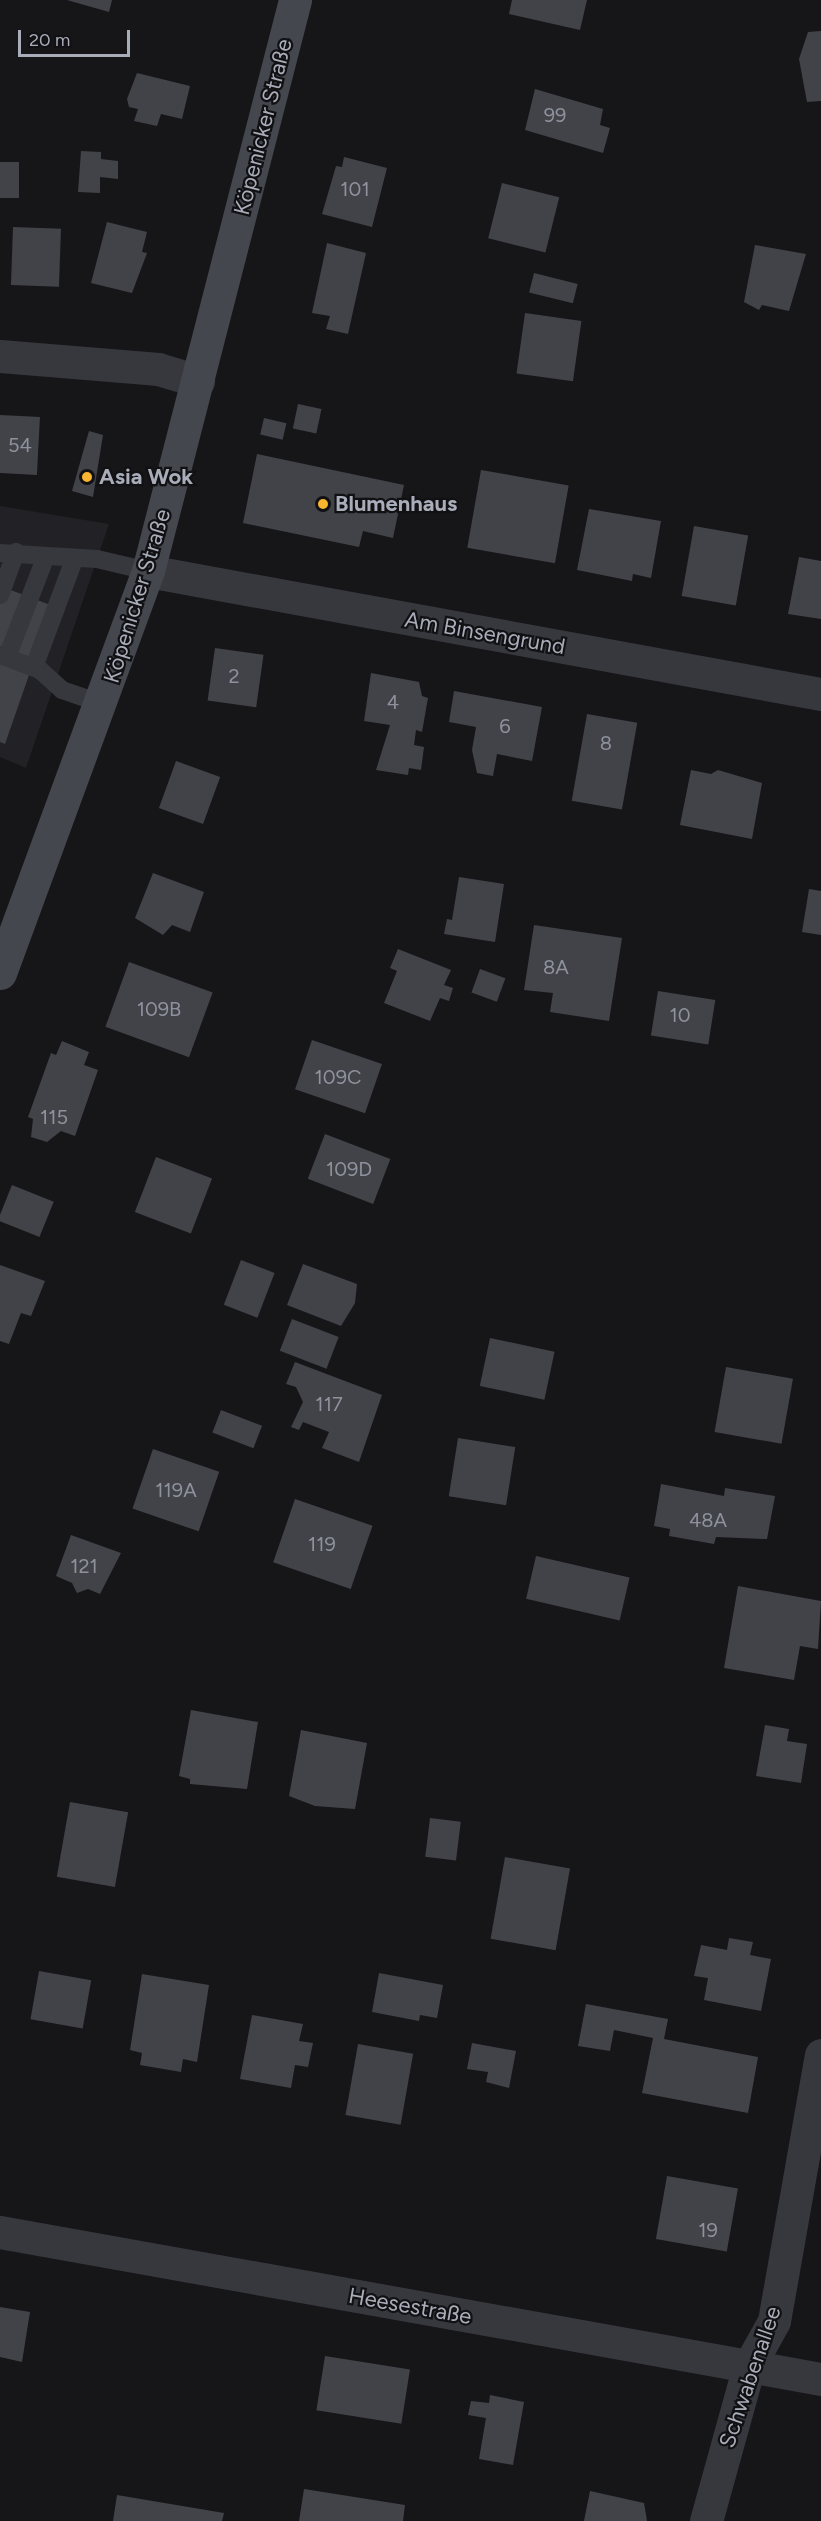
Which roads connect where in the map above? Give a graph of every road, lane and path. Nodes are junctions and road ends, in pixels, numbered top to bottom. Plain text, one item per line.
1 (295, 0) edge
2 (0, 356) edge
3 (198, 381) junction
4 (8, 552) edge
5 (46, 556) junction
6 (74, 560) junction
7 (148, 571) junction
8 (0, 595) edge
9 (3, 656) edge
10 (34, 667) junction
11 (821, 694) edge
12 (103, 704) junction
13 (0, 973) edge
14 (821, 2055) edge
15 (0, 2232) edge
16 (749, 2366) junction
17 (821, 2379) edge
18 (706, 2521) edge

1 - 3 main road, Köpenicker Straße
2 - 3 street
3 - 7 main road, Köpenicker Straße
4 - 5 lane
4 - 8 lane
5 - 6 lane
5 - 9 lane
6 - 7 lane
6 - 10 lane
7 - 11 street, Am Binsengrund
7 - 12 main road, Köpenicker Straße
9 - 10 lane
10 - 12 lane
12 - 13 main road, Köpenicker Straße
14 - 16 street, Schwabenallee
15 - 16 street, Heesestraße
16 - 17 street, Heesestraße
16 - 18 street, Schwabenallee

